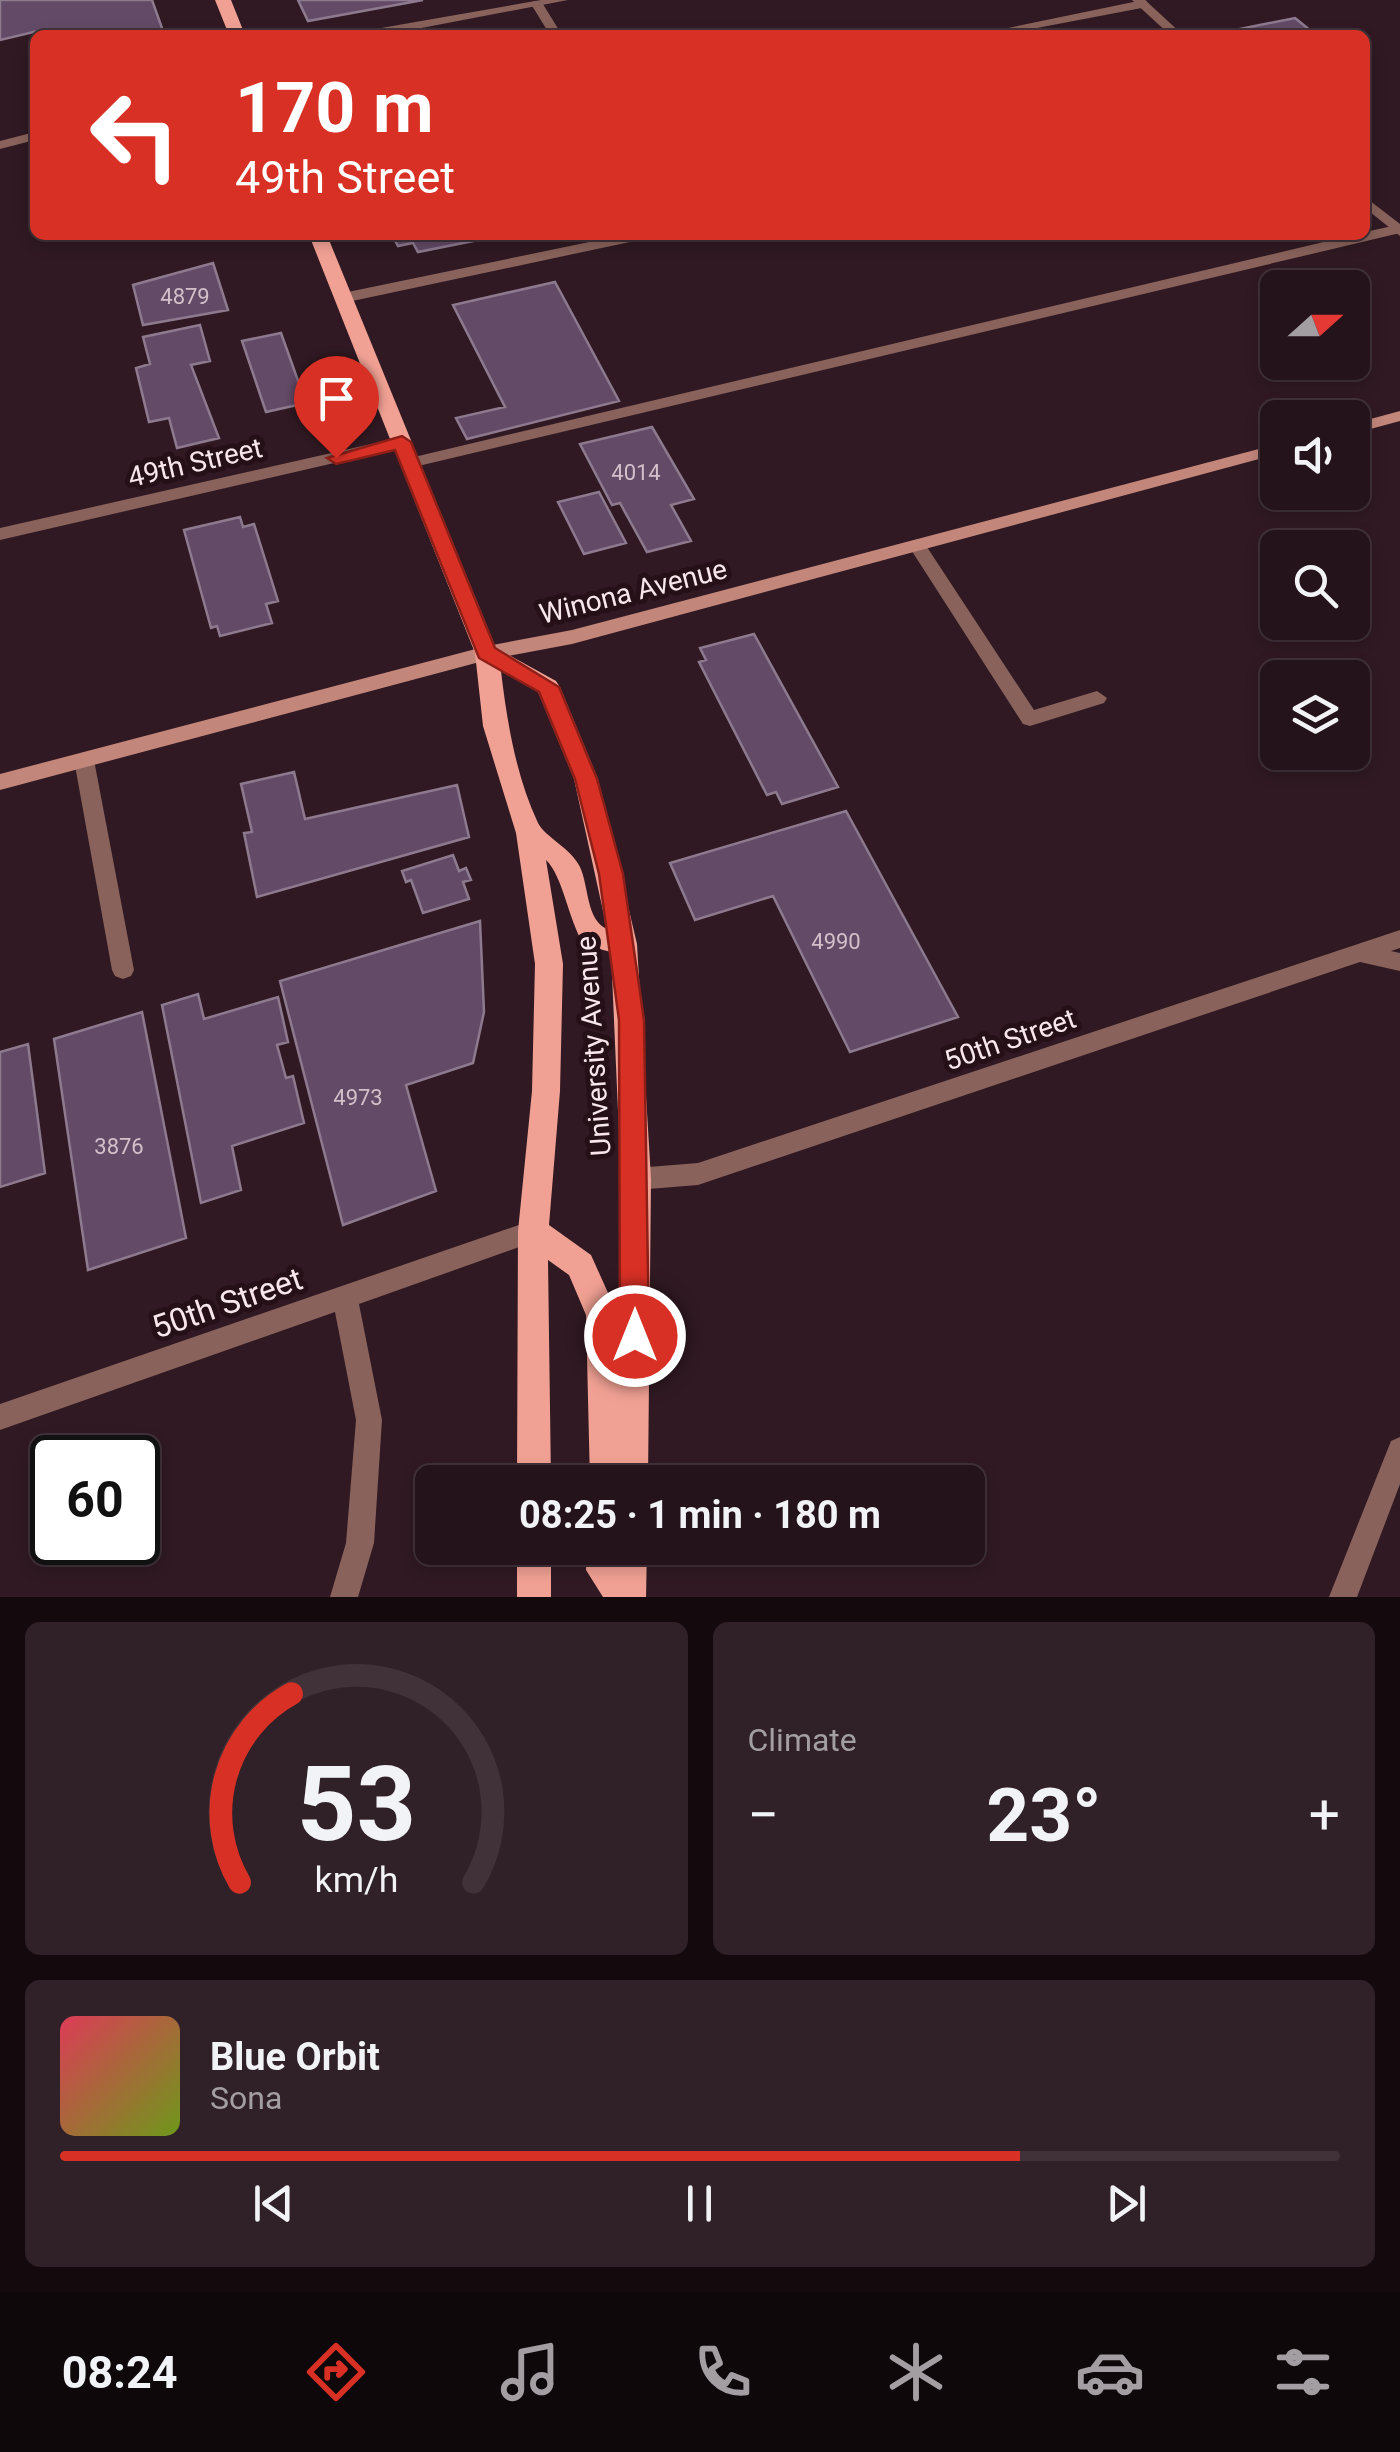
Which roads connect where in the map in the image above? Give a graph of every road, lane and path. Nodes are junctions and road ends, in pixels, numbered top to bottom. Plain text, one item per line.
1 (223, 0) edge
2 (562, 0) edge
3 (1140, 2) edge
4 (537, 4) junction
5 (235, 30) edge
6 (392, 30) edge
7 (553, 30) edge
8 (1004, 30) edge
9 (1171, 30) edge
10 (30, 137) edge
11 (0, 145) edge
12 (1370, 206) edge
13 (1398, 231) edge
14 (1370, 237) edge
15 (320, 240) edge
16 (620, 240) edge
17 (1358, 240) edge
18 (343, 298) junction
19 (1400, 416) edge
20 (1370, 424) edge
21 (406, 452) junction
22 (1260, 454) edge
23 (0, 534) edge
24 (917, 545) junction
25 (487, 653) junction
26 (1097, 698) dead end
27 (84, 760) junction
28 (0, 782) edge
29 (529, 833) junction
30 (1400, 938) edge
31 (624, 944) junction
32 (1360, 952) junction
33 (1400, 962) edge
34 (123, 970) dead end
35 (636, 1179) junction
36 (533, 1231) junction
37 (344, 1297) junction
38 (0, 1416) edge
39 (1400, 1450) edge
40 (534, 1465) edge
41 (606, 1465) edge
42 (632, 1465) edge
43 (534, 1565) edge
44 (603, 1565) edge
45 (629, 1565) edge
46 (344, 1597) edge
47 (534, 1597) edge
48 (628, 1597) edge
49 (1343, 1597) edge

1 - 5 main road
2 - 4 street
3 - 8 street
3 - 9 street
4 - 6 street
4 - 7 street
10 - 11 street
12 - 13 street
13 - 14 street, 49th Street
15 - 18 main road, University Avenue
16 - 18 street
17 - 21 street, 49th Street
18 - 21 main road, University Avenue
19 - 20 street
21 - 23 street, 49th Street
21 - 25 main road, University Avenue
22 - 24 street, Winona Avenue
24 - 25 street, Winona Avenue
24 - 26 street
25 - 27 street, Winona Avenue
25 - 29 main road, University Avenue
25 - 31 main road, University Avenue
27 - 28 street, Winona Avenue
27 - 34 street
29 - 31 main road
29 - 36 main road, University Avenue
30 - 32 street, 50th Street
31 - 35 main road, University Avenue
32 - 33 street
32 - 35 street, 50th Street
35 - 42 main road, University Avenue
36 - 37 street, 50th Street
36 - 40 main road, University Avenue
36 - 41 main road
37 - 38 street, 50th Street
37 - 46 street
39 - 49 street
43 - 47 main road
44 - 48 main road
45 - 48 main road

